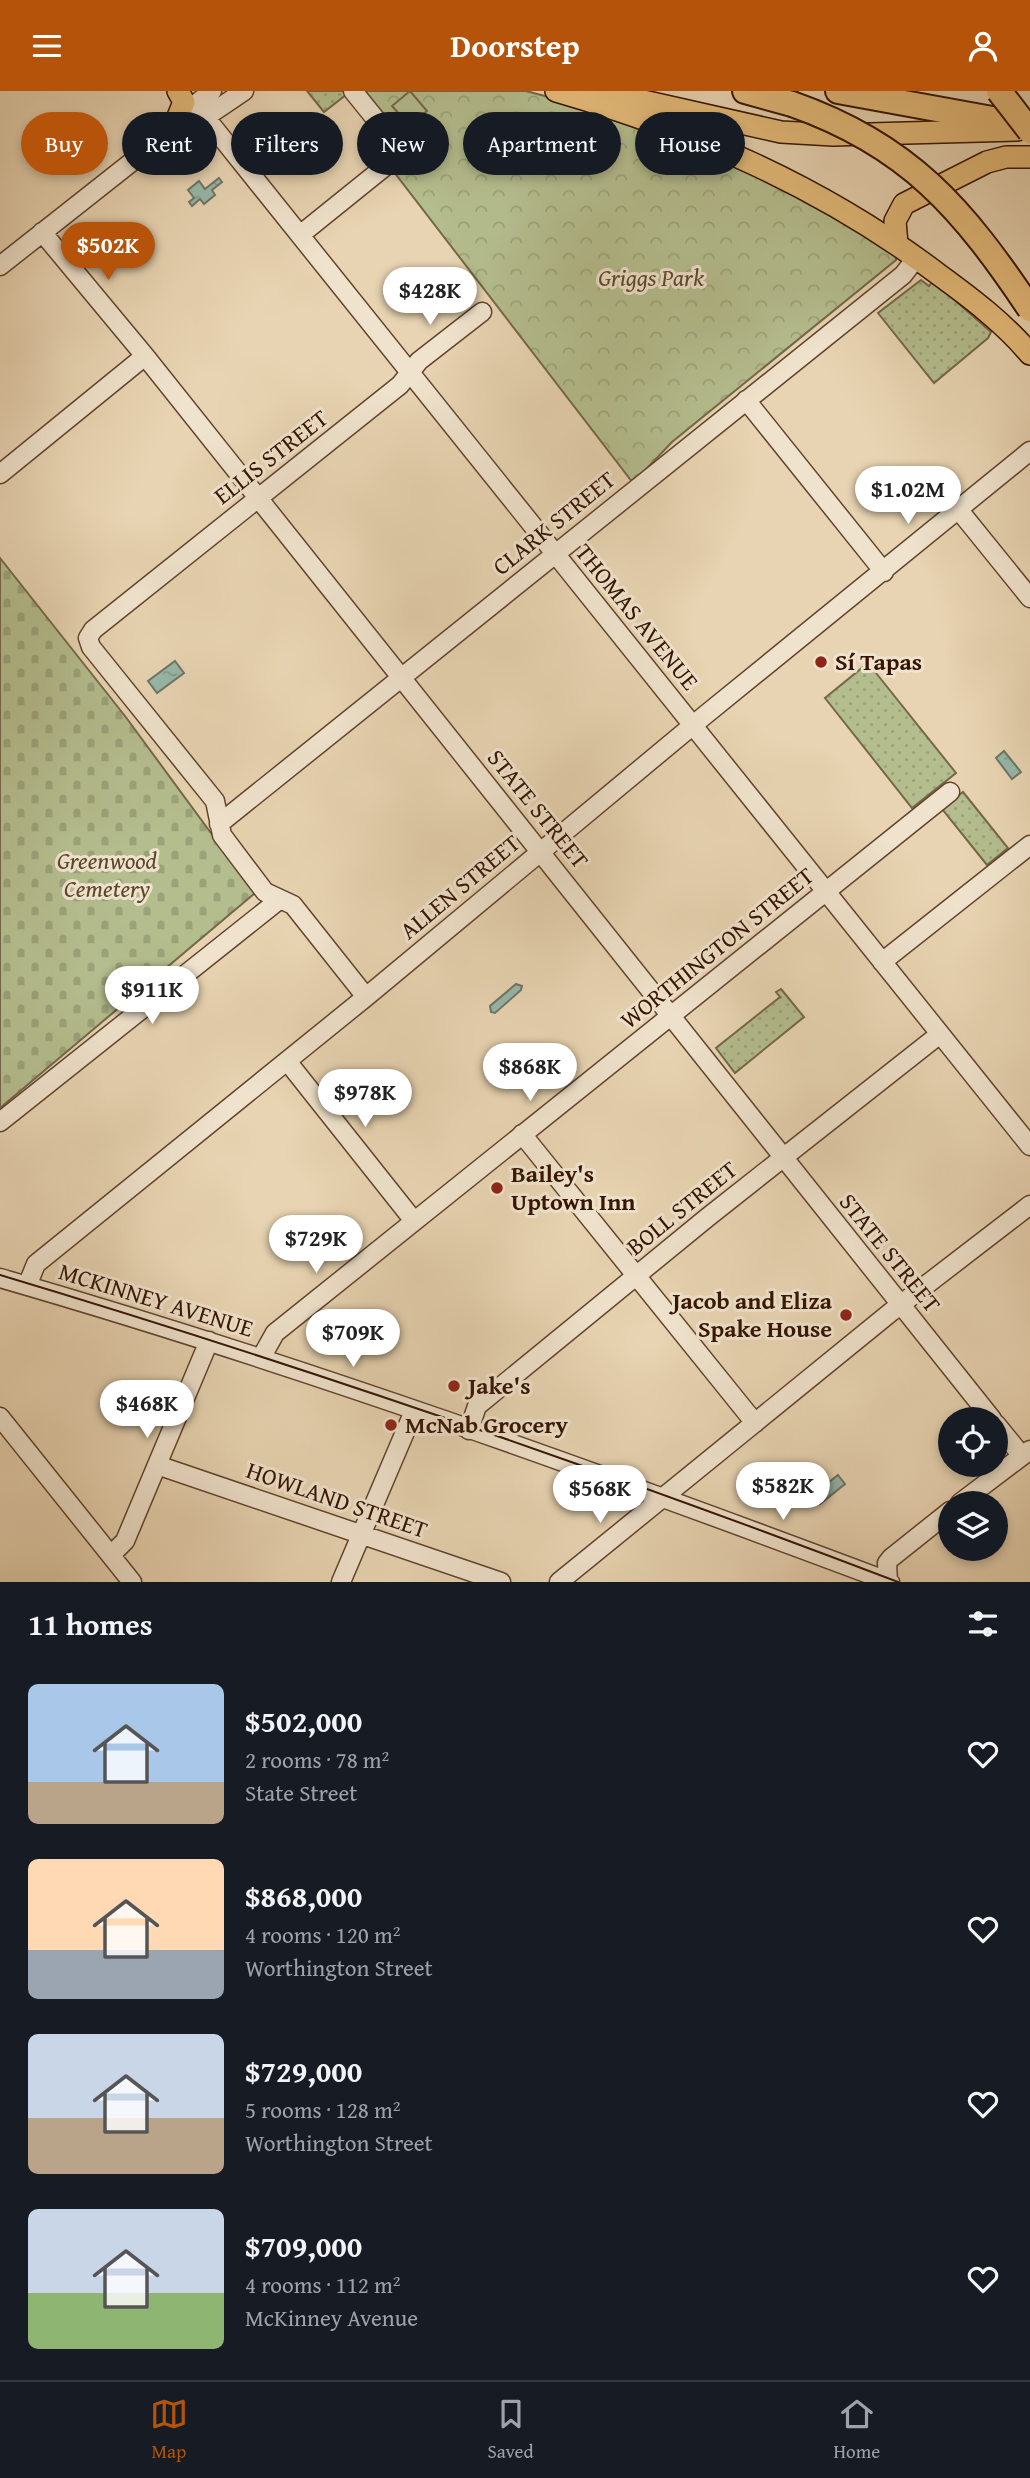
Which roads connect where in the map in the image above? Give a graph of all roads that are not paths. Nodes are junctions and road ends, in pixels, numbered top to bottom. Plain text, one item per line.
1 (178, 91) edge
2 (212, 91) edge
3 (244, 91) edge
4 (353, 91) edge
5 (556, 91) edge
6 (597, 91) edge
7 (745, 91) edge
8 (838, 91) edge
9 (999, 91) edge
10 (180, 112) edge
11 (186, 112) edge
12 (214, 112) edge
13 (1030, 129) edge
14 (217, 132) edge
15 (1030, 157) edge
16 (122, 169) edge
17 (42, 232) junction
18 (300, 235) junction
19 (897, 244) junction
20 (917, 257) junction
21 (0, 266) edge
22 (1030, 309) edge
23 (482, 312) dead end
24 (1030, 354) edge
25 (145, 356) junction
26 (411, 373) junction
27 (746, 400) junction
28 (1030, 451) edge
29 (0, 474) edge
30 (258, 498) junction
31 (958, 509) junction
32 (555, 554) junction
33 (884, 572) junction
34 (1030, 598) edge
35 (402, 678) junction
36 (693, 726) junction
37 (950, 792) dead end
38 (219, 824) junction
39 (1028, 851) edge
40 (540, 852) junction
41 (826, 892) junction
42 (279, 900) junction
43 (882, 962) junction
44 (366, 997) junction
45 (671, 1016) junction
46 (940, 1034) junction
47 (287, 1061) junction
48 (0, 1122) edge
49 (522, 1135) junction
50 (1030, 1146) edge
51 (782, 1159) junction
52 (1030, 1205) edge
53 (414, 1221) junction
54 (637, 1276) junction
55 (0, 1278) edge
56 (27, 1286) junction
57 (900, 1305) junction
58 (209, 1341) junction
59 (261, 1358) junction
60 (982, 1407) edge
61 (414, 1411) junction
62 (755, 1423) junction
63 (2, 1424) edge
64 (469, 1430) junction
65 (1008, 1436) edge
66 (1026, 1453) edge
67 (157, 1465) junction
68 (976, 1491) edge
69 (665, 1498) junction
70 (938, 1521) edge
71 (361, 1534) junction
72 (111, 1555) junction
73 (132, 1582) edge
74 (341, 1582) edge
75 (501, 1582) edge
76 (559, 1582) edge
77 (889, 1582) edge

1 - 10 main road
2 - 11 street
3 - 12 street
4 - 18 street
5 - 19 main road
6 - 13 main road
7 - 22 highway, bridge
8 - 13 highway
9 - 13 highway, bridge
14 - 18 street, THOMAS AVENUE
15 - 19 main road
16 - 17 street
17 - 21 street
17 - 25 street, STATE STREET
18 - 26 street, THOMAS AVENUE
19 - 20 main road
20 - 24 main road
20 - 27 street, CLARK STREET
23 - 26 street, ELLIS STREET
25 - 29 street
25 - 30 street, STATE STREET
26 - 30 street, ELLIS STREET
26 - 32 street, THOMAS AVENUE
27 - 32 street, CLARK STREET
27 - 33 street
28 - 31 street, ALLEN STREET
30 - 35 street, STATE STREET
30 - 38 street, ELLIS STREET
31 - 33 street, ALLEN STREET
31 - 34 street
32 - 35 street, CLARK STREET
32 - 36 street, THOMAS AVENUE
33 - 36 street, ALLEN STREET
35 - 38 street, CLARK STREET
35 - 40 street, STATE STREET
36 - 40 street, ALLEN STREET
36 - 41 street, THOMAS AVENUE
37 - 41 street, WORTHINGTON STREET
38 - 42 street
39 - 43 street
40 - 44 street, ALLEN STREET
40 - 45 street, STATE STREET
41 - 43 street, THOMAS AVENUE
41 - 45 street, WORTHINGTON STREET
42 - 44 street
42 - 48 street
43 - 46 street, THOMAS AVENUE
44 - 47 street, ALLEN STREET
45 - 49 street, WORTHINGTON STREET
45 - 51 street, STATE STREET
46 - 50 street, THOMAS AVENUE
46 - 51 street, BOLL STREET
47 - 53 street
47 - 56 street, ALLEN STREET
49 - 53 street, WORTHINGTON STREET
49 - 54 street
51 - 54 street, BOLL STREET
51 - 57 street, STATE STREET
52 - 57 street
53 - 59 street, WORTHINGTON STREET
54 - 62 street
54 - 64 street, BOLL STREET
55 - 56 street, MCKINNEY AVENUE
56 - 58 street, MCKINNEY AVENUE
57 - 60 street, STATE STREET
57 - 62 street
58 - 59 street, MCKINNEY AVENUE
58 - 67 street
59 - 61 street, MCKINNEY AVENUE
61 - 64 street, MCKINNEY AVENUE
61 - 71 street
62 - 69 street
63 - 72 street
64 - 69 street, MCKINNEY AVENUE
65 - 66 street
66 - 68 street
67 - 71 street, HOWLAND STREET
67 - 72 street
69 - 76 street
69 - 77 street, MCKINNEY AVENUE
70 - 77 street
71 - 74 street
71 - 75 street, HOWLAND STREET
72 - 73 street

